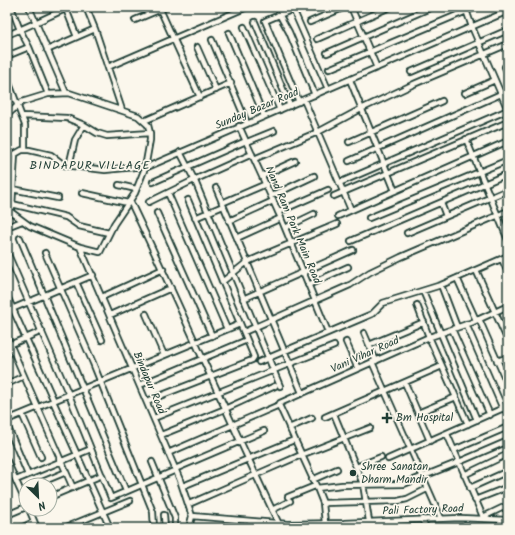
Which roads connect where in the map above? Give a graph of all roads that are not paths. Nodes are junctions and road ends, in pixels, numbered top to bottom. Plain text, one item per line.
1 (11, 7) edge
2 (29, 7) edge
3 (86, 7) edge
4 (166, 7) edge
5 (247, 7) edge
6 (298, 7) edge
7 (345, 7) edge
8 (351, 7) edge
9 (390, 7) edge
10 (432, 7) edge
11 (476, 7) edge
12 (68, 8) edge
13 (159, 8) edge
14 (293, 9) junction
15 (466, 9) edge
16 (508, 11) edge
17 (280, 14) junction
18 (134, 20) dead end
19 (357, 21) junction
20 (36, 22) junction
21 (255, 22) dead end
22 (310, 22) dead end
23 (244, 27) dead end
24 (472, 27) junction
25 (95, 29) junction
26 (20, 30) junction
27 (508, 30) edge
28 (229, 33) dead end
29 (7, 35) edge
30 (77, 37) junction
31 (364, 37) junction
32 (174, 39) junction
33 (316, 39) dead end
34 (212, 40) dead end
35 (479, 43) junction
36 (508, 44) edge
37 (30, 46) junction
38 (197, 47) dead end
39 (47, 50) junction
40 (370, 52) junction
41 (327, 53) dead end
42 (484, 55) junction
43 (7, 56) edge
44 (108, 67) junction
45 (505, 67) dead end
46 (377, 68) junction
47 (329, 70) dead end
48 (411, 72) dead end
49 (508, 74) edge
50 (7, 78) edge
51 (350, 80) junction
52 (495, 80) junction
53 (231, 83) junction
54 (328, 89) junction
55 (216, 90) junction
56 (66, 93) junction
57 (465, 93) dead end
58 (48, 94) junction
59 (501, 94) junction
60 (314, 95) junction
61 (200, 96) junction
62 (302, 101) junction
63 (442, 101) dead end
64 (18, 104) junction
65 (290, 106) junction
66 (361, 109) junction
67 (122, 110) junction
68 (280, 110) junction
69 (508, 110) edge
70 (7, 115) edge
71 (22, 116) junction
72 (264, 116) junction
73 (144, 120) junction
74 (508, 122) edge
75 (247, 123) junction
76 (84, 125) junction
77 (239, 126) junction
78 (274, 130) dead end
79 (318, 132) junction
80 (370, 132) junction
81 (150, 133) junction
82 (466, 139) junction
83 (508, 141) edge
84 (246, 142) junction
85 (349, 142) dead end
86 (377, 148) junction
87 (25, 150) junction
88 (180, 152) junction
89 (7, 154) edge
90 (15, 154) junction
91 (253, 156) junction
92 (473, 156) junction
93 (508, 160) edge
94 (295, 161) dead end
95 (348, 161) dead end
96 (383, 163) junction
97 (69, 166) junction
98 (188, 166) junction
99 (145, 167) junction
100 (479, 172) junction
101 (388, 173) junction
102 (505, 175) dead end
103 (262, 176) junction
104 (314, 176) dead end
105 (194, 180) junction
106 (153, 182) dead end
107 (340, 183) junction
108 (266, 184) junction
109 (484, 184) junction
110 (119, 185) dead end
111 (7, 188) edge
112 (216, 188) dead end
113 (136, 189) junction
114 (12, 190) junction
115 (328, 190) dead end
116 (508, 190) edge
117 (395, 191) junction
118 (344, 192) junction
119 (82, 193) dead end
120 (168, 193) junction
121 (271, 196) junction
122 (334, 196) dead end
123 (58, 198) dead end
124 (490, 198) junction
125 (188, 200) dead end
126 (273, 201) junction
127 (129, 202) junction
128 (150, 202) dead end
129 (441, 203) junction
130 (12, 204) junction
131 (223, 204) junction
132 (7, 209) edge
133 (351, 210) junction
134 (508, 211) edge
135 (11, 212) junction
136 (278, 212) junction
137 (158, 213) dead end
138 (208, 213) junction
139 (314, 214) dead end
140 (338, 216) dead end
141 (446, 216) junction
142 (498, 216) junction
143 (195, 218) junction
144 (281, 218) junction
145 (369, 218) dead end
146 (22, 221) junction
147 (229, 221) junction
148 (337, 224) dead end
149 (7, 228) edge
150 (285, 228) junction
151 (407, 233) dead end
152 (109, 234) junction
153 (20, 238) dead end
154 (236, 238) junction
155 (508, 240) edge
156 (351, 241) dead end
157 (291, 243) junction
158 (80, 247) junction
159 (353, 250) dead end
160 (7, 252) edge
161 (45, 253) dead end
162 (508, 256) edge
163 (502, 259) junction
164 (247, 262) junction
165 (348, 266) dead end
166 (163, 269) junction
167 (476, 270) junction
168 (302, 272) junction
169 (508, 273) edge
170 (233, 274) junction
171 (92, 275) junction
172 (457, 278) junction
173 (76, 282) junction
174 (222, 282) junction
175 (440, 285) junction
176 (308, 286) junction
177 (61, 288) junction
178 (171, 288) junction
179 (259, 291) junction
180 (423, 291) junction
181 (44, 295) junction
182 (7, 296) edge
183 (102, 297) junction
184 (243, 299) junction
185 (315, 300) junction
186 (29, 302) junction
187 (417, 305) dead end
188 (508, 306) edge
189 (13, 308) junction
190 (7, 311) edge
191 (496, 311) junction
192 (146, 314) dead end
193 (110, 315) junction
194 (272, 320) junction
195 (478, 320) junction
196 (424, 322) junction
197 (240, 324) junction
198 (466, 324) junction
199 (255, 327) junction
200 (454, 328) junction
201 (227, 329) junction
202 (42, 332) junction
203 (244, 332) junction
204 (328, 332) junction
205 (364, 333) dead end
206 (440, 334) junction
207 (212, 336) junction
208 (7, 337) edge
209 (429, 337) junction
210 (26, 338) junction
211 (102, 340) dead end
212 (247, 340) junction
213 (508, 341) edge
214 (195, 342) junction
215 (346, 342) dead end
216 (369, 345) junction
217 (9, 346) edge
218 (334, 346) dead end
219 (285, 351) junction
220 (164, 355) junction
221 (508, 357) edge
222 (202, 358) junction
223 (268, 358) junction
224 (374, 361) junction
225 (498, 361) junction
226 (259, 362) dead end
227 (290, 363) junction
228 (442, 366) junction
229 (133, 368) junction
230 (358, 369) junction
231 (273, 370) junction
232 (24, 376) junction
233 (210, 376) junction
234 (100, 382) junction
235 (405, 383) junction
236 (7, 384) edge
237 (140, 385) junction
238 (508, 385) edge
239 (84, 388) junction
240 (217, 392) junction
241 (384, 392) junction
242 (302, 393) junction
243 (69, 395) junction
244 (456, 397) junction
245 (54, 401) junction
246 (147, 401) junction
247 (279, 405) junction
248 (508, 406) edge
249 (38, 407) junction
250 (225, 408) junction
251 (503, 409) junction
252 (418, 413) junction
253 (22, 414) junction
254 (334, 414) junction
255 (490, 415) junction
256 (325, 417) dead end
257 (154, 418) junction
258 (312, 418) dead end
259 (7, 420) edge
260 (477, 420) junction
261 (468, 424) junction
262 (7, 425) edge
263 (232, 425) junction
264 (508, 427) edge
265 (289, 428) junction
266 (370, 428) dead end
267 (264, 432) dead end
268 (447, 434) junction
269 (161, 435) junction
270 (344, 438) junction
271 (294, 440) junction
272 (239, 441) junction
273 (430, 441) junction
274 (508, 441) edge
275 (91, 449) junction
276 (409, 450) junction
277 (454, 450) junction
278 (168, 453) junction
279 (508, 454) edge
280 (77, 455) junction
281 (301, 455) junction
282 (381, 457) dead end
283 (41, 458) dead end
284 (248, 459) junction
285 (388, 459) dead end
286 (7, 461) edge
287 (62, 462) junction
288 (152, 462) dead end
289 (459, 462) junction
290 (356, 467) junction
291 (176, 469) junction
292 (337, 470) dead end
293 (508, 471) edge
294 (66, 472) junction
295 (28, 475) junction
296 (102, 475) junction
297 (255, 475) junction
298 (464, 475) junction
299 (54, 477) edge
300 (422, 477) junction
301 (158, 478) junction
302 (16, 480) junction
303 (312, 480) junction
304 (89, 481) junction
305 (18, 484) edge
306 (364, 484) junction
307 (142, 485) junction
308 (183, 486) junction
309 (316, 487) junction
310 (508, 487) edge
311 (73, 488) junction
312 (470, 488) junction
313 (427, 489) junction
314 (126, 491) junction
315 (58, 494) edge
316 (475, 500) junction
317 (130, 501) dead end
318 (366, 502) junction
319 (323, 503) junction
320 (189, 504) junction
321 (508, 505) edge
322 (18, 510) edge
323 (272, 510) junction
324 (103, 512) junction
325 (7, 515) edge
326 (164, 515) dead end
327 (192, 516) junction
328 (32, 517) edge
329 (441, 518) junction
330 (484, 518) junction
331 (422, 519) junction
332 (508, 520) edge
333 (259, 521) junction
334 (369, 521) junction
335 (34, 522) junction
336 (278, 522) junction
337 (325, 523) junction
338 (344, 525) edge
339 (288, 526) edge
340 (21, 528) edge
341 (37, 528) edge
342 (64, 528) edge
343 (109, 528) edge
344 (154, 528) edge
345 (165, 528) edge
346 (175, 528) edge
347 (190, 528) edge
348 (245, 528) edge
349 (426, 528) edge

1 - 26 street
2 - 20 street
3 - 25 street
4 - 13 street
5 - 32 street
6 - 14 street
7 - 22 street
8 - 19 street
9 - 19 street
10 - 31 street
11 - 15 street
12 - 20 street
12 - 30 street
13 - 18 street
13 - 32 street
14 - 17 street
14 - 54 street
15 - 24 street
15 - 40 street
16 - 24 street, Sunday Bazar Road
17 - 60 street
17 - 62 street
19 - 31 street
19 - 33 street
20 - 26 street
20 - 39 street
21 - 65 street
23 - 68 street
24 - 35 street
24 - 46 street, Sunday Bazar Road
25 - 30 street
25 - 44 street
26 - 29 street
26 - 37 street
27 - 35 street
28 - 72 street
30 - 39 street
31 - 40 street
31 - 41 street
32 - 44 street
32 - 61 street
34 - 53 street
35 - 42 street
35 - 48 street
36 - 42 street
37 - 43 street
37 - 58 street
38 - 55 street
39 - 56 street
40 - 46 street
40 - 47 street
42 - 52 street
42 - 66 street
44 - 67 street
45 - 49 street
46 - 51 street, Sunday Bazar Road
50 - 64 street
51 - 54 street, Sunday Bazar Road
51 - 66 street
52 - 57 street
52 - 59 street
53 - 55 street
53 - 75 street
54 - 60 street, Sunday Bazar Road
55 - 61 street
56 - 58 street
56 - 67 street
58 - 64 street
59 - 69 street
59 - 86 street
60 - 62 street, Sunday Bazar Road
61 - 73 street
62 - 65 street, Sunday Bazar Road
62 - 79 street
63 - 80 street
64 - 70 street
64 - 71 street
65 - 68 street, Sunday Bazar Road
66 - 79 street
66 - 80 street
67 - 73 street
68 - 72 street, Sunday Bazar Road
69 - 96 street
71 - 76 street
71 - 87 street
72 - 75 street, Sunday Bazar Road
73 - 81 street
74 - 82 street
75 - 77 street, Sunday Bazar Road
76 - 81 street
76 - 97 street
77 - 84 street, Nand Ram Park Main Road
77 - 88 street, Sunday Bazar Road
78 - 84 street
79 - 91 street
79 - 107 street
80 - 85 street
80 - 86 street
81 - 99 street
82 - 92 street
82 - 101 street
83 - 92 street
84 - 91 street, Nand Ram Park Main Road
84 - 98 street
86 - 95 street
86 - 96 street
87 - 90 street
87 - 97 street
88 - 98 street
88 - 99 street, Sunday Bazar Road
89 - 90 street
90 - 114 street
91 - 103 street, Nand Ram Park Main Road
91 - 105 street
92 - 100 street
92 - 117 street
93 - 100 street
94 - 103 street
96 - 101 street
96 - 107 street
97 - 99 street, Sunday Bazar Road
98 - 105 street
98 - 106 street
99 - 113 street
100 - 109 street
100 - 145 street
101 - 117 street
101 - 118 street
102 - 109 street
103 - 108 street, Nand Ram Park Main Road
104 - 121 street
105 - 120 street
105 - 138 street
107 - 118 street
108 - 121 street, Nand Ram Park Main Road
108 - 131 street
109 - 124 street
109 - 129 street
110 - 113 street
111 - 114 street
112 - 131 street
113 - 127 street
114 - 123 street
114 - 130 street
115 - 136 street
116 - 124 street
117 - 133 street
118 - 122 street
118 - 133 street
119 - 127 street
120 - 128 street
120 - 201 street
121 - 126 street, Nand Ram Park Main Road
124 - 141 street
124 - 142 street
125 - 143 street
126 - 136 street, Nand Ram Park Main Road
126 - 147 street
127 - 152 street
127 - 166 street
129 - 141 street
129 - 156 street
130 - 135 street
130 - 152 street
131 - 138 street
131 - 147 street
132 - 135 street
133 - 140 street
134 - 142 street
135 - 146 street
136 - 144 street, Nand Ram Park Main Road
137 - 207 street
138 - 143 street
138 - 170 street
139 - 150 street
141 - 151 street
142 - 155 street
142 - 185 street
143 - 174 street
144 - 150 street, Nand Ram Park Main Road
144 - 154 street
146 - 149 street
146 - 158 street
147 - 154 street
148 - 157 street
150 - 157 street, Nand Ram Park Main Road
152 - 158 street
153 - 181 street
154 - 164 street
157 - 164 street
157 - 168 street, Nand Ram Park Main Road
158 - 171 street, Bindapur Road
159 - 168 street
160 - 186 street
161 - 177 street
162 - 163 street
163 - 167 street
163 - 169 street
164 - 170 street
164 - 179 street
165 - 176 street
166 - 178 street
166 - 183 street
167 - 172 street
167 - 191 street
168 - 176 street, Nand Ram Park Main Road
168 - 179 street
170 - 174 street
170 - 184 street
171 - 173 street
171 - 183 street, Bindapur Road
172 - 175 street
172 - 195 street
173 - 177 street
173 - 211 street
174 - 197 street
175 - 180 street
175 - 200 street
176 - 185 street, Nand Ram Park Main Road
177 - 181 street
177 - 234 street
178 - 193 street
178 - 214 street
179 - 184 street
179 - 194 street
180 - 204 street
180 - 206 street
181 - 186 street
181 - 239 street
182 - 189 street
183 - 193 street, Bindapur Road
184 - 199 street
185 - 194 street
185 - 204 street, Nand Ram Park Main Road
186 - 189 street
186 - 202 street
187 - 196 street
188 - 191 street, Vani Vihar Road
189 - 190 street
189 - 210 street
191 - 195 street, Vani Vihar Road
191 - 213 street
192 - 220 street
193 - 229 street, Bindapur Road
194 - 199 street
194 - 219 street
195 - 198 street, Vani Vihar Road
195 - 225 street
196 - 209 street
196 - 216 street
197 - 201 street
197 - 203 street
198 - 200 street, Vani Vihar Road
198 - 251 street
199 - 203 street
199 - 223 street
200 - 206 street, Vani Vihar Road
200 - 255 street
201 - 207 street
202 - 210 street
202 - 243 street
203 - 212 street
204 - 219 street
205 - 216 street
206 - 209 street, Vani Vihar Road
206 - 260 street
207 - 214 street
208 - 217 street
209 - 224 street, Vani Vihar Road
209 - 228 street
210 - 217 street
210 - 245 street
212 - 222 street
212 - 233 street
214 - 220 street
214 - 222 street
215 - 230 street
216 - 224 street
217 - 232 street
218 - 227 street
219 - 223 street
219 - 227 street
220 - 229 street
221 - 225 street
222 - 233 street
222 - 237 street
223 - 226 street
223 - 231 street
224 - 230 street, Vani Vihar Road
224 - 241 street
225 - 238 street
227 - 231 street
227 - 242 street
228 - 235 street
228 - 244 street
229 - 234 street
229 - 237 street, Bindapur Road
230 - 242 street, Vani Vihar Road
231 - 240 street
231 - 250 street
232 - 236 street
232 - 249 street
233 - 240 street
233 - 246 street
234 - 239 street
234 - 307 street
235 - 241 street
235 - 252 street
237 - 246 street, Bindapur Road
239 - 243 street
239 - 314 street
240 - 250 street
240 - 257 street
241 - 254 street
241 - 276 street
242 - 247 street, Vani Vihar Road
243 - 245 street
243 - 275 street
244 - 252 street
244 - 261 street
245 - 249 street
245 - 280 street
246 - 257 street, Bindapur Road
247 - 263 street, Vani Vihar Road
247 - 265 street
248 - 251 street
249 - 253 street
249 - 287 street
250 - 263 street
250 - 269 street
251 - 255 street
252 - 273 street
253 - 259 street
253 - 283 street
254 - 256 street
254 - 270 street
255 - 260 street
257 - 269 street, Bindapur Road
258 - 265 street
260 - 261 street
261 - 268 street
262 - 295 street
263 - 272 street
263 - 278 street, Vani Vihar Road
264 - 277 street
265 - 271 street
266 - 270 street
267 - 272 street
268 - 273 street
268 - 277 street
269 - 278 street, Bindapur Road
270 - 281 street
270 - 290 street
271 - 281 street
271 - 284 street
272 - 284 street
272 - 291 street
273 - 276 street
274 - 289 street
275 - 280 street
275 - 296 street
276 - 285 street
276 - 300 street
277 - 289 street
278 - 291 street, Bindapur Road
279 - 298 street
280 - 287 street
280 - 304 street
281 - 297 street
281 - 303 street
282 - 290 street
284 - 297 street
284 - 308 street
286 - 302 street
287 - 294 street
287 - 295 street
288 - 301 street
289 - 298 street
289 - 300 street
290 - 306 street
291 - 301 street
291 - 308 street, Bindapur Road
292 - 303 street
293 - 312 street
294 - 299 street
294 - 311 street
295 - 302 street
296 - 304 street
296 - 314 street
297 - 320 street
297 - 323 street
298 - 312 street
300 - 306 street
300 - 313 street
301 - 307 street
301 - 346 street
302 - 305 street
303 - 309 street
304 - 311 street
304 - 324 street
306 - 309 street
306 - 318 street
307 - 314 street
307 - 344 street
308 - 320 street, Bindapur Road
309 - 319 street
309 - 323 street
310 - 316 street
311 - 315 street
312 - 316 street
313 - 318 street
313 - 329 street
316 - 330 street
317 - 324 street
318 - 319 street
318 - 334 street
319 - 337 street
320 - 327 street, Bindapur Road
321 - 330 street
322 - 325 street
323 - 336 street
324 - 342 street
324 - 343 street
326 - 345 street
327 - 333 street, Pali Factory Road
327 - 347 street, Bindapur Road
328 - 335 street
329 - 330 street, Pali Factory Road
329 - 331 street, Pali Factory Road
330 - 332 street, Pali Factory Road
331 - 334 street, Pali Factory Road
331 - 349 street
333 - 336 street, Pali Factory Road
333 - 348 street
334 - 338 street, Pali Factory Road
335 - 340 street
335 - 341 street
336 - 339 street, Pali Factory Road
337 - 338 street, Pali Factory Road
337 - 339 street, Pali Factory Road

